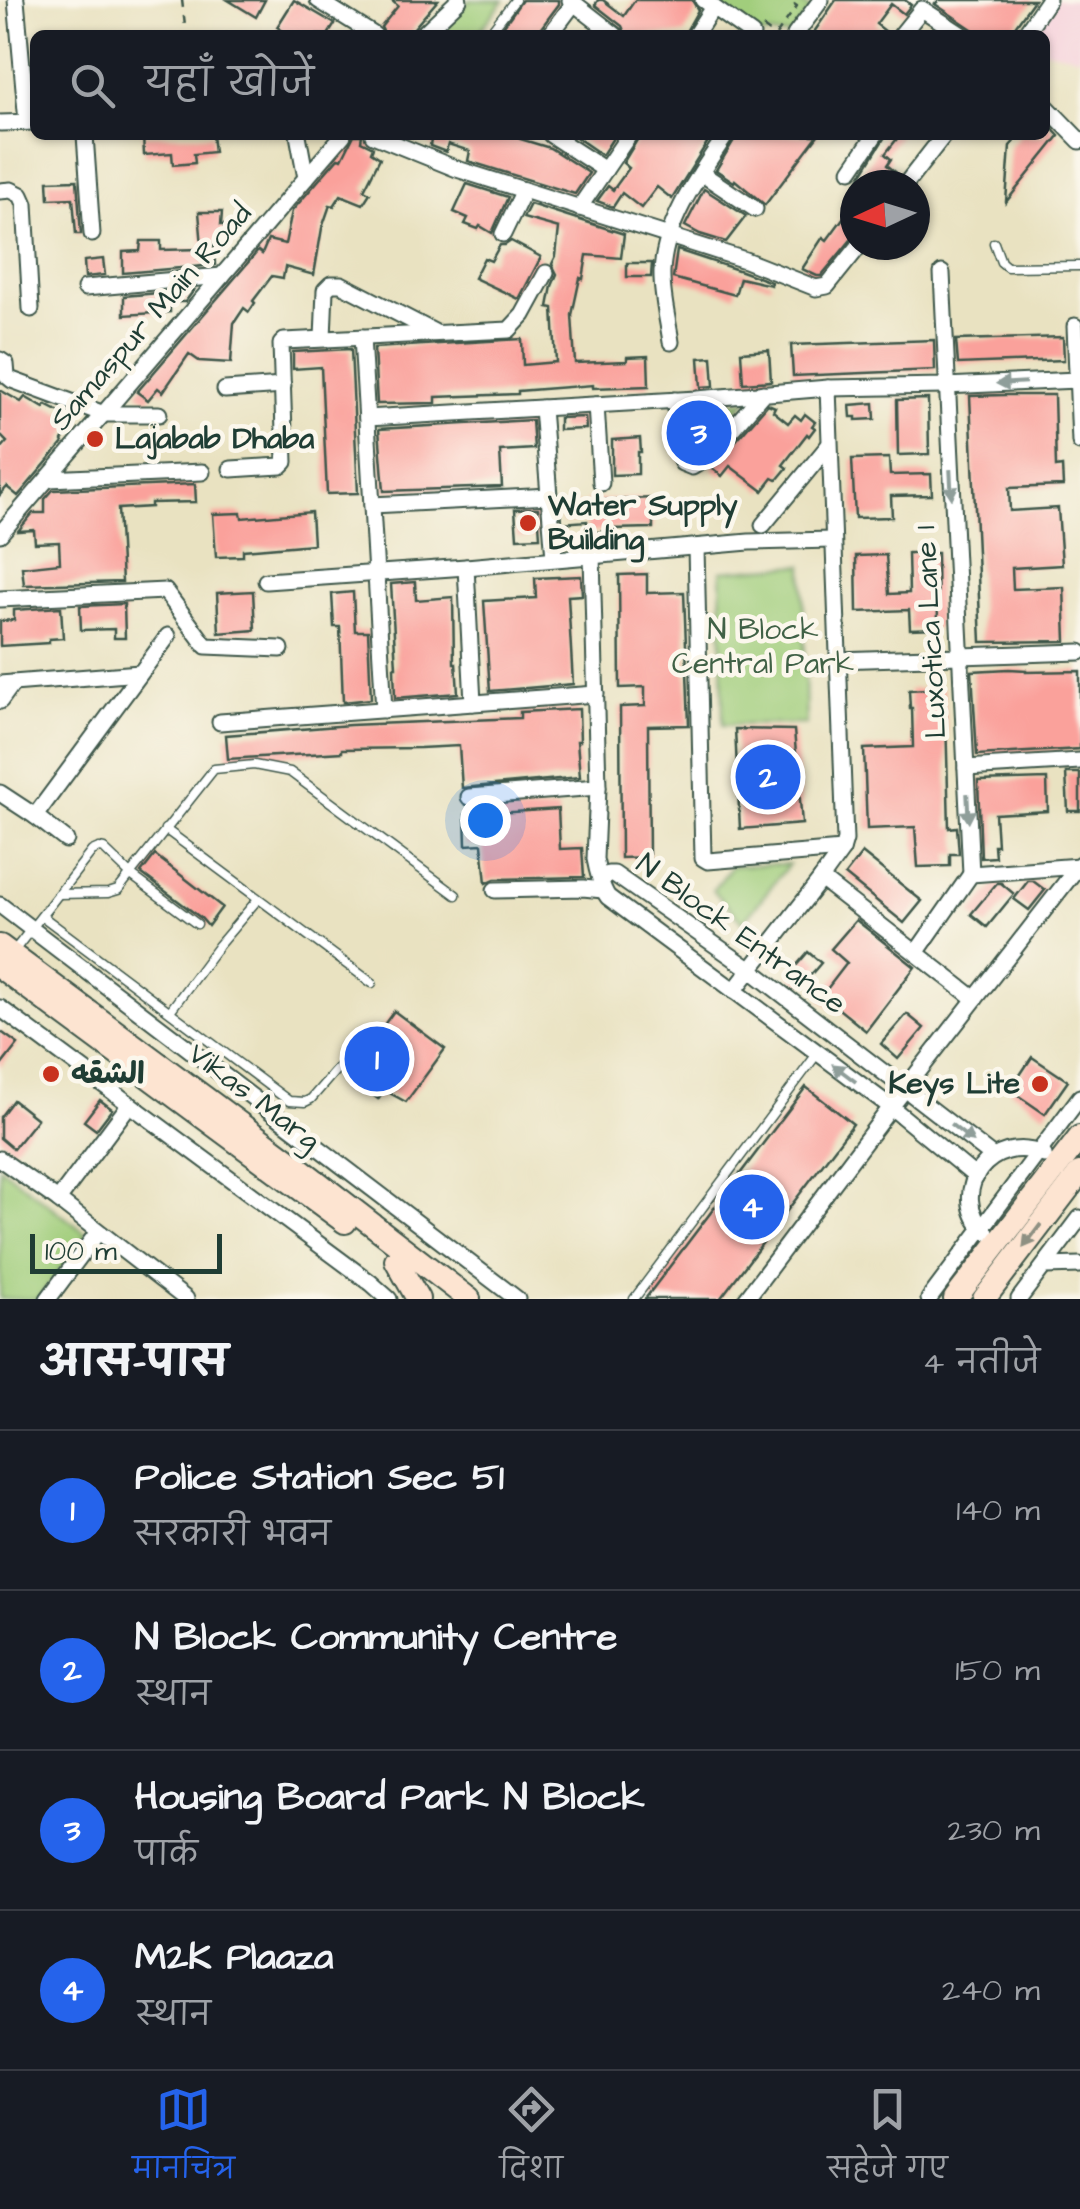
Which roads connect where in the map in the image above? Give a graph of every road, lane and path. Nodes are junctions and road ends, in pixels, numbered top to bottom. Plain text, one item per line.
1 (16, 0) edge
2 (182, 0) edge
3 (318, 0) edge
4 (459, 0) edge
5 (514, 0) edge
6 (788, 0) edge
7 (1048, 0) edge
8 (572, 2) edge
9 (812, 3) edge
10 (708, 4) edge
11 (185, 26) dead end
12 (17, 30) junction
13 (366, 30) edge
14 (428, 30) edge
15 (492, 30) edge
16 (553, 30) edge
17 (605, 30) edge
18 (697, 30) edge
19 (745, 30) edge
20 (779, 30) edge
21 (802, 30) edge
22 (904, 30) edge
23 (954, 30) edge
24 (1027, 30) edge
25 (0, 31) edge
26 (1050, 110) edge
27 (30, 115) edge
28 (30, 122) edge
29 (0, 123) edge
30 (86, 140) edge
31 (299, 140) edge
32 (339, 140) edge
33 (386, 140) edge
34 (417, 140) edge
35 (559, 140) edge
36 (626, 140) edge
37 (723, 140) edge
38 (872, 140) edge
39 (939, 140) edge
40 (1080, 142) edge
41 (411, 150) junction
42 (605, 170) junction
43 (851, 170) dead end
44 (917, 170) edge
45 (701, 172) junction
46 (306, 178) junction
47 (524, 190) junction
48 (0, 191) edge
49 (579, 208) junction
50 (755, 209) dead end
51 (92, 234) dead end
52 (503, 234) dead end
53 (668, 236) junction
54 (994, 243) dead end
55 (848, 260) edge
56 (1080, 266) edge
57 (546, 273) dead end
58 (942, 273) dead end
59 (222, 276) junction
60 (85, 288) dead end
61 (31, 309) dead end
62 (1075, 326) dead end
63 (437, 334) junction
64 (362, 337) junction
65 (323, 338) junction
66 (671, 342) dead end
67 (0, 360) edge
68 (1077, 380) junction
69 (283, 386) junction
70 (946, 386) junction
71 (828, 388) junction
72 (225, 390) dead end
73 (763, 393) junction
74 (675, 400) junction
75 (596, 404) junction
76 (542, 408) junction
77 (104, 414) junction
78 (159, 414) dead end
79 (367, 418) junction
80 (1080, 442) edge
81 (829, 445) junction
82 (232, 470) dead end
83 (202, 472) dead end
84 (49, 479) junction
85 (601, 484) dead end
86 (549, 496) junction
87 (372, 505) junction
88 (763, 525) dead end
89 (0, 534) edge
90 (832, 540) junction
91 (696, 547) junction
92 (592, 555) junction
93 (554, 558) junction
94 (466, 567) junction
95 (376, 573) junction
96 (266, 581) dead end
97 (0, 599) edge
98 (168, 636) dead end
99 (281, 648) dead end
100 (1080, 652) edge
101 (960, 656) junction
102 (838, 660) junction
103 (140, 673) junction
104 (6, 683) edge
105 (596, 694) junction
106 (0, 701) edge
107 (473, 704) junction
108 (384, 710) junction
109 (220, 722) dead end
110 (1080, 761) edge
111 (966, 768) junction
112 (598, 787) junction
113 (0, 793) edge
114 (469, 797) dead end
115 (35, 816) junction
116 (165, 829) junction
117 (66, 840) dead end
118 (842, 850) junction
119 (1079, 865) edge
120 (971, 874) junction
121 (131, 875) junction
122 (821, 879) junction
123 (603, 884) junction
124 (495, 890) dead end
125 (58, 894) junction
126 (456, 895) dead end
127 (258, 899) junction
128 (0, 904) edge
129 (37, 922) junction
130 (197, 924) dead end
131 (916, 953) junction
132 (4, 956) edge
133 (751, 970) junction
134 (372, 983) dead end
135 (734, 992) junction
136 (976, 999) junction
137 (0, 1008) edge
138 (170, 1012) junction
139 (367, 1034) dead end
140 (818, 1053) junction
141 (905, 1089) junction
142 (1080, 1097) edge
143 (129, 1105) junction
144 (891, 1108) junction
145 (1080, 1137) edge
146 (306, 1140) junction
147 (992, 1156) junction
148 (0, 1160) edge
149 (286, 1168) junction
150 (1067, 1170) edge
151 (976, 1177) junction
152 (58, 1200) junction
153 (1080, 1218) edge
154 (98, 1232) junction
155 (990, 1236) junction
156 (396, 1260) junction
157 (1080, 1265) edge
158 (1046, 1266) junction
159 (48, 1299) edge
160 (186, 1299) edge
161 (388, 1299) edge
162 (418, 1299) edge
163 (448, 1299) edge
164 (469, 1299) edge
165 (516, 1299) edge
166 (634, 1299) edge
167 (746, 1299) edge
168 (929, 1299) edge
169 (956, 1299) edge
170 (984, 1299) edge
171 (1020, 1299) edge

1 - 12 street
2 - 11 path
3 - 13 street
4 - 14 street
5 - 15 lane
6 - 20 path
7 - 24 street
8 - 16 street
8 - 17 street
9 - 21 street
10 - 18 street
10 - 19 street
12 - 25 street
12 - 27 street
22 - 23 street
26 - 40 street
28 - 29 street
30 - 51 street
31 - 46 street
32 - 46 street, Samaspur Main Road
33 - 41 street
34 - 41 street
35 - 42 street
36 - 42 street
37 - 45 street
38 - 43 street
39 - 44 street
41 - 47 street
42 - 49 street
45 - 50 street
45 - 53 street
46 - 59 street, Samaspur Main Road
47 - 49 street
47 - 52 street
48 - 61 street
49 - 53 street
53 - 55 street
53 - 66 street
54 - 56 lane
57 - 63 street
58 - 70 street, Luxotica Lane 1
59 - 60 street
59 - 77 street, Samaspur Main Road
62 - 68 street
63 - 64 street
63 - 65 street
64 - 65 street
64 - 79 street
65 - 69 street
67 - 77 street
68 -> 70 street
68 - 80 street
69 - 72 street
69 - 82 street
70 - 71 street
70 -> 101 street, Luxotica Lane 1
71 - 73 street
71 - 81 street
73 - 74 street
73 - 74 street
74 - 75 street
75 - 76 street
75 - 85 street
76 - 79 street
76 - 86 street
77 - 78 street
77 - 84 street, Samaspur Main Road
79 - 87 street
81 - 88 street
81 - 90 street
83 - 84 street
84 - 89 street, Samaspur Main Road
86 - 87 street
86 - 93 street
87 - 95 street
90 - 91 street
90 - 102 street
91 - 92 street
91 - 118 street
92 - 93 street
92 - 105 street
93 - 94 street
94 - 95 street
94 - 107 street
95 - 96 street
95 - 108 street
97 - 99 street
98 - 103 street
100 - 101 street
101 - 102 street
101 - 111 street, Luxotica Lane 1
102 - 118 street
103 - 104 street
103 - 115 street
104 - 106 street
105 - 107 street
105 - 112 street
107 - 108 street
108 - 109 street
110 - 111 street
111 -> 120 street, Luxotica Lane 1
112 - 114 street
112 - 123 street
113 - 115 street
115 - 117 street
116 - 121 lane
116 - 126 lane
116 - 127 lane
118 - 122 street
119 - 120 street
119 - 136 street
120 - 131 street
121 - 125 lane
121 - 125 lane
121 - 130 lane
122 - 131 street
122 - 133 street
123 - 124 street
123 - 133 street, N Block Entrance
123 - 135 street, N Block Entrance
125 - 129 lane
127 - 134 lane
127 - 138 lane
128 - 129 street
129 - 132 lane
129 - 138 lane
129 - 146 street
131 - 136 street
132 - 149 main road, Vikas Marg
133 - 135 street
133 - 141 street, N Block Entrance
135 - 140 street, N Block Entrance
136 - 141 street
137 - 143 street
138 - 139 lane
144 -> 140 street, N Block Entrance
140 - 166 lane
141 - 144 street
141 -> 147 street, N Block Entrance
142 - 150 street
143 - 152 street
143 - 161 street
144 - 151 street, N Block Entrance
144 - 167 street
145 - 150 main road
146 - 149 street
146 - 165 street
147 - 150 street
147 - 151 street
148 - 152 street
149 - 156 main road, Vikas Marg
149 - 164 main road, Vikas Marg
150 - 155 main road
150 -> 170 main road
151 - 155 street
152 - 154 street
153 - 158 street
154 - 159 street
154 - 160 street
155 - 168 street
155 - 169 main road
156 - 162 main road
156 - 163 main road, Vikas Marg
157 - 158 street
158 - 171 street

